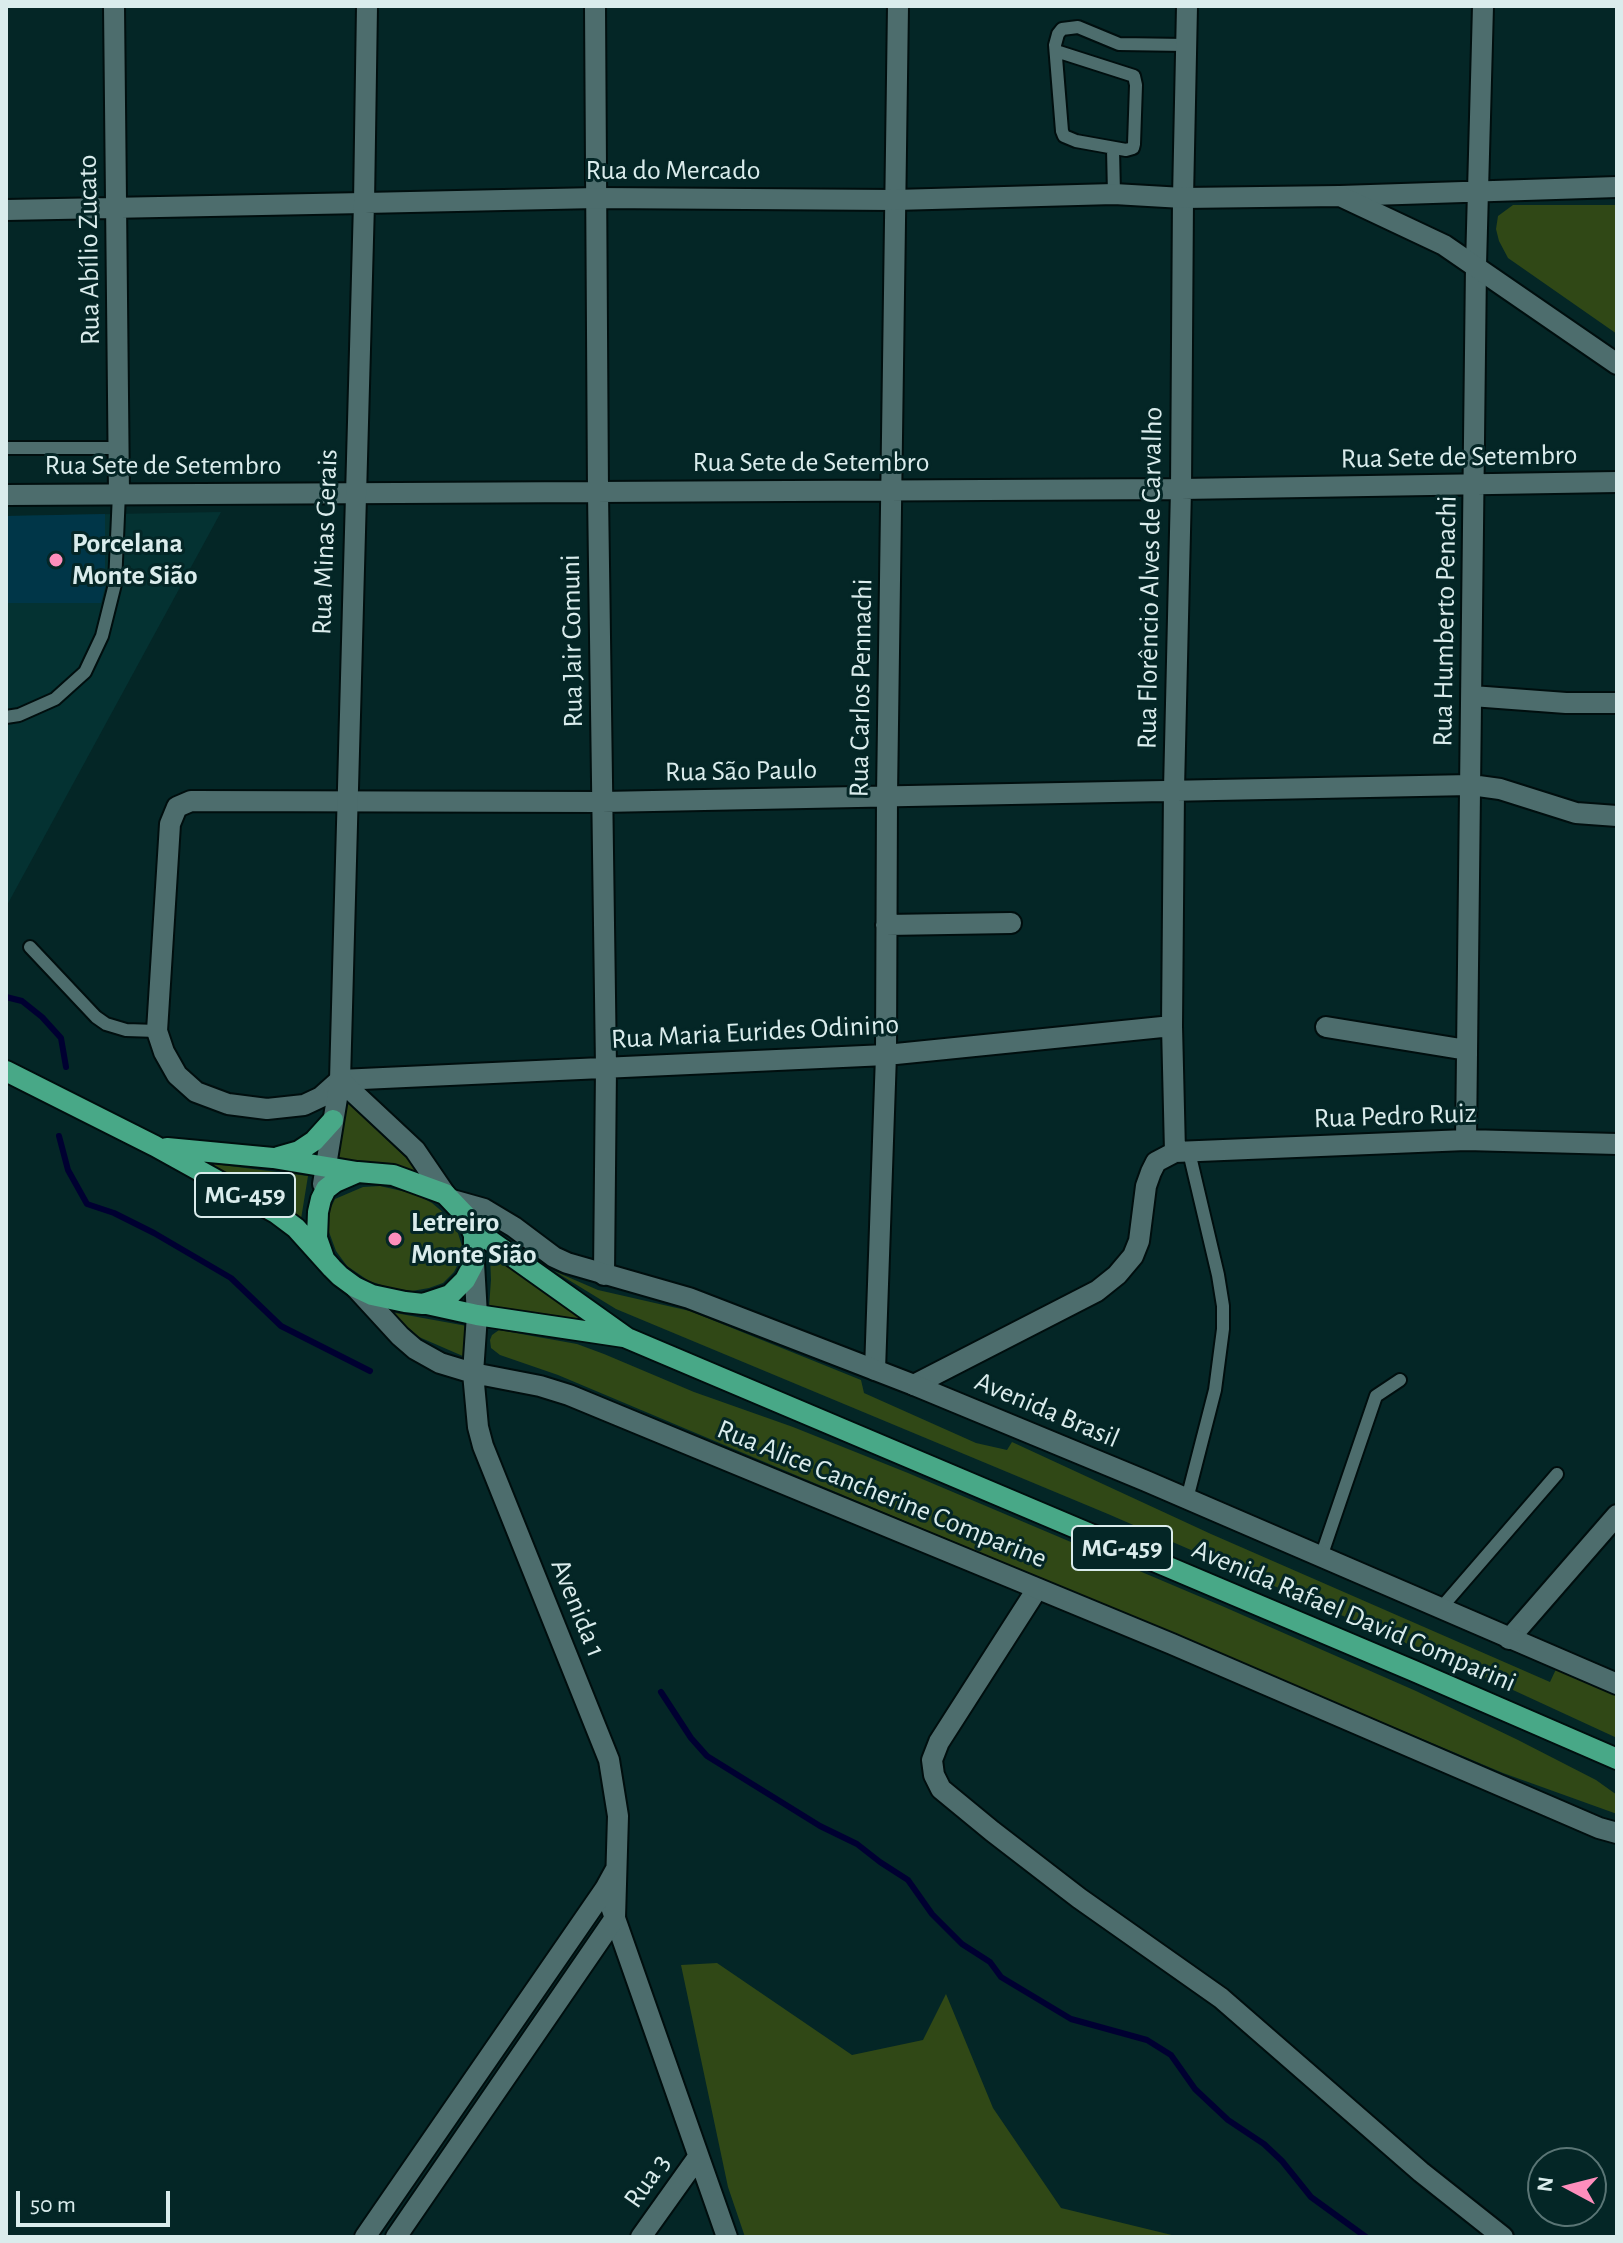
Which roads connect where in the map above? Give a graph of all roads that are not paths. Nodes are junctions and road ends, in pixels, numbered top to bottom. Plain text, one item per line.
1 (114, 6) edge
2 (367, 6) edge
3 (595, 6) edge
4 (898, 6) edge
5 (1187, 6) edge
6 (1483, 6) edge
7 (1186, 45) junction
8 (1056, 51) junction
9 (1113, 149) junction
10 (1617, 187) edge
11 (1478, 191) junction
12 (1114, 194) junction
13 (1340, 196) junction
14 (597, 198) junction
15 (1183, 198) junction
16 (895, 200) junction
17 (364, 203) junction
18 (117, 208) junction
19 (6, 210) edge
20 (1476, 265) junction
21 (1617, 364) edge
22 (6, 448) edge
23 (119, 448) junction
24 (1617, 482) edge
25 (1475, 486) junction
26 (1181, 489) junction
27 (892, 491) junction
28 (119, 493) junction
29 (598, 493) junction
30 (354, 494) junction
31 (6, 495) edge
32 (1472, 696) junction
33 (1617, 703) edge
34 (6, 717) edge
35 (1471, 785) junction
36 (1174, 789) junction
37 (887, 795) junction
38 (346, 801) junction
39 (602, 802) junction
40 (1617, 816) edge
41 (1011, 923) dead end
42 (886, 925) junction
43 (30, 947) dead end
44 (1172, 1026) junction
45 (1326, 1027) dead end
46 (157, 1031) junction
47 (1467, 1050) junction
48 (886, 1055) junction
49 (606, 1067) junction
50 (6, 1071) edge
51 (340, 1080) junction
52 (333, 1120) junction
53 (1466, 1140) junction
54 (1617, 1144) edge
55 (155, 1146) junction
56 (1182, 1152) junction
57 (273, 1158) junction
58 (325, 1166) junction
59 (358, 1172) junction
60 (449, 1197) junction
61 (321, 1199) junction
62 (471, 1227) junction
63 (324, 1258) junction
64 (474, 1263) junction
65 (604, 1275) junction
66 (355, 1287) junction
67 (423, 1304) junction
68 (477, 1315) junction
69 (627, 1338) junction
70 (875, 1370) junction
71 (473, 1373) junction
72 (1400, 1380) dead end
73 (914, 1385) junction
74 (1557, 1474) dead end
75 (1187, 1499) junction
76 (1617, 1515) edge
77 (1321, 1557) junction
78 (1037, 1589) junction
79 (1441, 1608) junction
80 (1509, 1639) junction
81 (1617, 1684) edge
82 (1617, 1759) edge
83 (1617, 1833) edge
84 (618, 1866) junction
85 (605, 1889) junction
86 (615, 1918) junction
87 (698, 2157) junction
88 (365, 2237) edge
89 (396, 2237) edge
90 (641, 2237) edge
91 (727, 2237) edge
92 (1503, 2237) edge

1 - 18 street, Rua Abílio Zucato
2 - 17 street, Rua Minas Gerais
3 - 14 street, Rua Jair Comuni
4 - 16 street, Rua Carlos Pennachi
5 - 7 street, Rua Florêncio Alves de Carvalho
6 - 11 street, Rua Humberto Penachi
7 - 8 lane
7 - 15 street, Rua Florêncio Alves de Carvalho
8 - 9 lane
8 - 9 lane
9 - 12 lane
10 - 11 street, Rua do Mercado
11 - 13 street, Rua do Mercado
11 - 20 street, Rua Humberto Penachi
12 - 15 street, Rua do Mercado
12 - 16 street, Rua do Mercado
13 - 15 street, Rua do Mercado
13 - 20 street
14 - 16 street, Rua do Mercado
14 - 17 street, Rua do Mercado
14 - 29 street, Rua Jair Comuni
15 - 26 street, Rua Florêncio Alves de Carvalho
16 - 27 street, Rua Carlos Pennachi
17 - 18 street, Rua do Mercado
17 - 30 street, Rua Minas Gerais
18 - 19 street, Rua do Mercado
18 - 23 street, Rua Abílio Zucato
20 - 21 street
20 - 25 street, Rua Humberto Penachi
22 - 23 lane
23 - 28 street, Rua Abílio Zucato
24 - 25 street, Rua Sete de Setembro
25 - 26 street, Rua Sete de Setembro
25 - 32 street, Rua Humberto Penachi
26 - 27 street, Rua Sete de Setembro
26 - 36 street, Rua Florêncio Alves de Carvalho
27 - 29 street, Rua Sete de Setembro
27 - 37 street, Rua Carlos Pennachi
28 - 30 street, Rua Sete de Setembro
28 - 31 street, Rua Sete de Setembro
28 - 34 lane
29 - 30 street, Rua Sete de Setembro
29 - 39 street, Rua Jair Comuni
30 - 38 street, Rua Minas Gerais
32 - 33 street
32 - 35 street, Rua Humberto Penachi
35 - 36 street, Rua São Paulo
35 - 40 street, Rua São Paulo
35 - 47 street, Rua Humberto Penachi
36 - 37 street, Rua São Paulo
36 - 44 street, Rua Florêncio Alves de Carvalho
37 - 39 street, Rua São Paulo
37 - 42 street, Rua Carlos Pennachi
38 - 39 street, Rua São Paulo
38 - 46 street, Rua São Paulo
38 - 51 street, Rua Minas Gerais
39 - 49 street, Rua Jair Comuni
41 - 42 street
42 - 48 street, Rua Carlos Pennachi
43 - 46 lane
44 - 48 street, Rua Maria Eurides Odinino
44 - 56 street, Rua Florêncio Alves de Carvalho
45 - 47 street
46 - 51 street
47 - 53 street, Rua Humberto Penachi
48 - 49 street, Rua Maria Eurides Odinino
48 - 70 street, Rua Carlos Pennachi
49 - 51 street, Rua Maria Eurides Odinino
49 - 65 street, Rua Jair Comuni
50 - 55 main road, Avenida Rafael David Comparini / MG-459
51 - 52 street, Rua Minas Gerais
51 - 60 street
52 - 57 main road
52 - 58 street, Rua Minas Gerais
53 - 54 street, Rua Pedro Ruiz
53 - 56 street, Rua Pedro Ruiz
55 - 57 main road, Avenida Rafael David Comparini / MG-459
55 - 63 main road, Avenida Rafael David Comparini / MG-459
56 - 73 street
56 - 75 lane
57 - 58 main road, Avenida Rafael David Comparini / MG-459
58 - 59 main road, Avenida Rafael David Comparini / MG-459
58 - 61 street, Rua Minas Gerais
59 - 60 main road, Avenida Rafael David Comparini / MG-459
59 - 61 main road, MG-459
60 - 62 main road, Avenida Rafael David Comparini / MG-459
60 - 65 street, Avenida Brasil
61 - 63 main road, MG-459
62 - 64 main road
62 - 69 main road, Avenida Rafael David Comparini / MG-459
63 - 66 main road, Avenida Rafael David Comparini / MG-459
64 - 67 main road
64 - 68 street, Avenida 1
65 - 70 street, Avenida Brasil
66 - 67 main road, Avenida Rafael David Comparini / MG-459
66 - 71 street, Rua Alice Cancherine Comparine
67 - 68 main road, Avenida Rafael David Comparini / MG-459
68 - 69 main road, Avenida Rafael David Comparini / MG-459
68 - 71 street, Avenida 1
69 - 82 main road, Avenida Rafael David Comparini / MG-459
70 - 73 street, Avenida Brasil
71 - 78 street, Rua Alice Cancherine Comparine
71 - 84 street, Avenida 1
72 - 77 lane
73 - 75 street, Avenida Brasil
74 - 79 lane
75 - 77 street, Avenida Brasil
76 - 80 street
77 - 79 street, Avenida Brasil
78 - 83 street, Rua Alice Cancherine Comparine
78 - 92 street
79 - 80 street, Avenida Brasil
80 - 81 street, Avenida Brasil
84 - 85 street, Avenida 1
84 - 86 street, Avenida 1
85 - 86 street
85 - 88 street, Avenida 1
86 - 87 street
86 - 89 street
87 - 90 street, Rua 3
87 - 91 street

